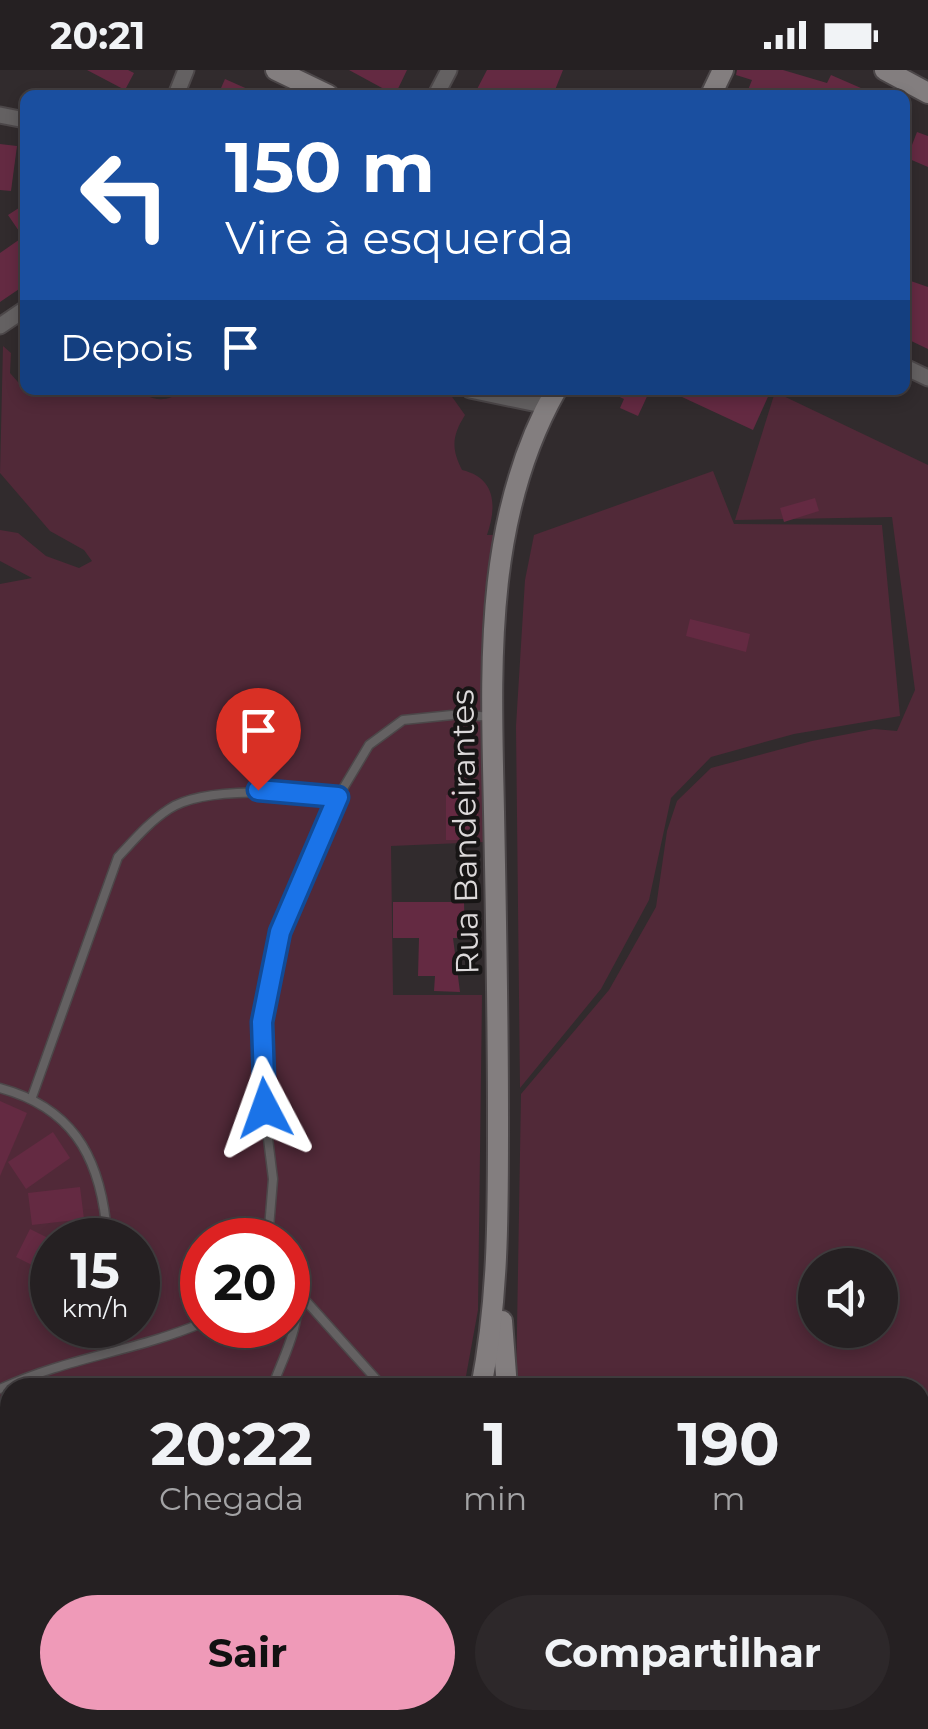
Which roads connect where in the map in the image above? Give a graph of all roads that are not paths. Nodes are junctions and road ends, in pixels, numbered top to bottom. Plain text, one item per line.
1 (276, 70) edge
2 (885, 70) edge
3 (318, 90) edge
4 (928, 94) edge
5 (521, 395) edge
6 (551, 398) edge
7 (452, 715) dead end
8 (467, 715) dead end
9 (492, 717) junction
10 (338, 797) junction
11 (0, 1088) edge
12 (32, 1097) junction
13 (105, 1218) edge
14 (270, 1218) edge
15 (497, 1284) junction
16 (310, 1305) edge
17 (180, 1332) edge
18 (288, 1348) edge
19 (22, 1378) edge
20 (276, 1378) edge
21 (376, 1378) edge
22 (483, 1378) edge
23 (506, 1378) edge

1 - 3 street
2 - 4 street
5 - 6 street
6 - 9 street, Rua Bandeirantes
7 - 10 lane
8 - 9 lane
9 - 15 street, Rua Bandeirantes
10 - 12 lane
10 - 14 lane
11 - 12 lane
12 - 13 lane
15 - 22 street, Rua Bandeirantes
15 - 23 street, Rua Bandeirantes
16 - 21 lane
17 - 19 lane
18 - 20 lane

